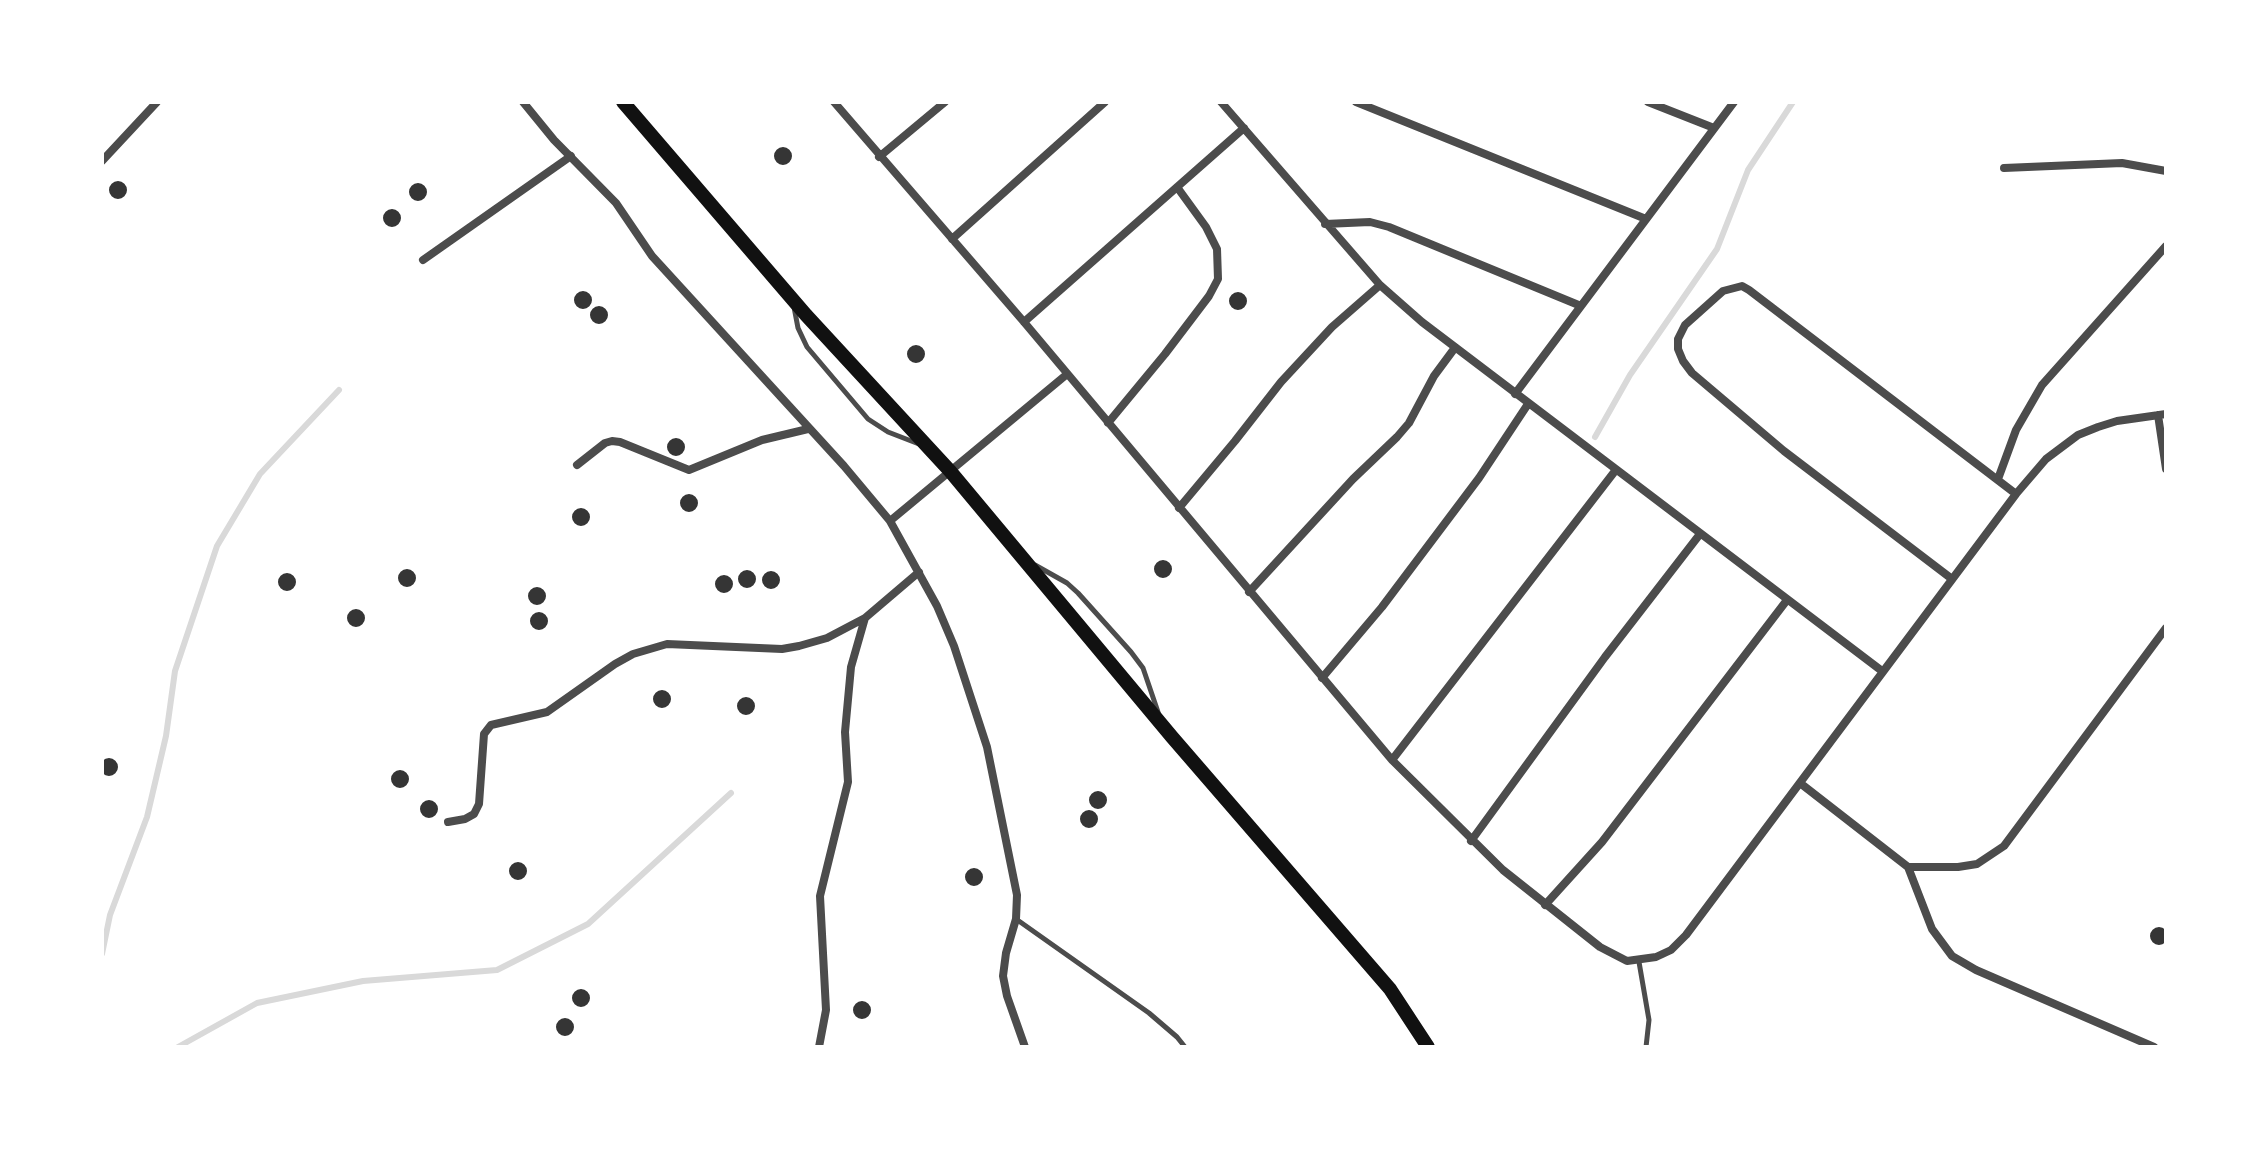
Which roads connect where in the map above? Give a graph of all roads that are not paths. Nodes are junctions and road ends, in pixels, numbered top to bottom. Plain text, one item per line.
1 (157, 102) edge
2 (523, 102) edge
3 (623, 102) edge
4 (834, 102) edge
5 (945, 102) edge
6 (1105, 102) edge
7 (1221, 102) edge
8 (1356, 102) edge
9 (1648, 102) edge
10 (1734, 102) edge
11 (1244, 128) junction
12 (1714, 128) junction
13 (571, 156) junction
14 (879, 157) junction
15 (102, 161) edge
16 (2004, 168) dead end
17 (2166, 171) edge
18 (1177, 187) junction
19 (1646, 219) junction
20 (1325, 224) junction
21 (952, 239) junction
22 (2166, 246) edge
23 (423, 260) dead end
24 (1380, 285) junction
25 (792, 298) junction
26 (1581, 306) junction
27 (1024, 322) junction
28 (1454, 349) junction
29 (1066, 375) junction
30 (1515, 394) junction
31 (1528, 404) junction
32 (2162, 414) edge
33 (1108, 423) junction
34 (808, 429) junction
35 (928, 447) junction
36 (577, 465) dead end
37 (2166, 469) edge
38 (950, 471) junction
39 (1615, 471) junction
40 (1998, 479) junction
41 (2016, 494) junction
42 (1179, 508) junction
43 (890, 521) junction
44 (1700, 534) junction
45 (1023, 559) junction
46 (919, 572) junction
47 (1952, 579) junction
48 (1249, 592) junction
49 (1787, 600) junction
50 (865, 618) junction
51 (2166, 628) edge
52 (1882, 671) junction
53 (1322, 678) junction
54 (1163, 726) junction
55 (1392, 760) junction
56 (1800, 783) junction
57 (448, 822) dead end
58 (1471, 841) junction
59 (1908, 867) junction
60 (1545, 905) junction
61 (1016, 919) junction
62 (1639, 962) junction
63 (819, 1047) edge
64 (1025, 1047) edge
65 (1185, 1047) edge
66 (1428, 1047) edge
67 (1646, 1047) edge
68 (2154, 1047) edge

1 - 15 street
2 - 13 street
3 - 25 main road
4 - 14 street
5 - 14 street
6 - 21 street
7 - 11 street
8 - 19 street
9 - 12 street
10 - 12 street
11 - 18 street
11 - 20 street
12 - 19 street
13 - 23 street
13 - 34 street
14 - 21 street
16 - 17 street
18 - 27 street
18 - 33 street
19 - 26 street
20 - 24 street
20 - 26 street
21 - 27 street
22 - 40 street
24 - 28 street
24 - 42 street
25 - 35 main road
25 - 35 lane
26 - 30 street
27 - 29 street
28 - 30 street
28 - 48 street
29 - 33 street
29 - 38 street
30 - 31 street
31 - 39 street
31 - 53 street
32 - 37 street
32 - 41 street
33 - 42 street
34 - 36 street
34 - 43 street
35 - 38 main road
38 - 43 street
38 - 45 main road
39 - 44 street
39 - 55 street
40 - 41 street
40 - 47 street
41 - 47 street
42 - 48 street
43 - 46 street
44 - 49 street
44 - 58 street
45 - 54 main road
45 - 54 lane
46 - 50 street
46 - 61 street
47 - 52 street
48 - 53 street
49 - 52 street
49 - 60 street
50 - 57 street
50 - 63 street
51 - 59 street
52 - 56 street
53 - 55 street
54 - 66 main road
55 - 58 street
56 - 59 street
56 - 62 street
58 - 60 street
59 - 68 street
60 - 62 street
61 - 64 street
61 - 65 lane
62 - 67 lane

